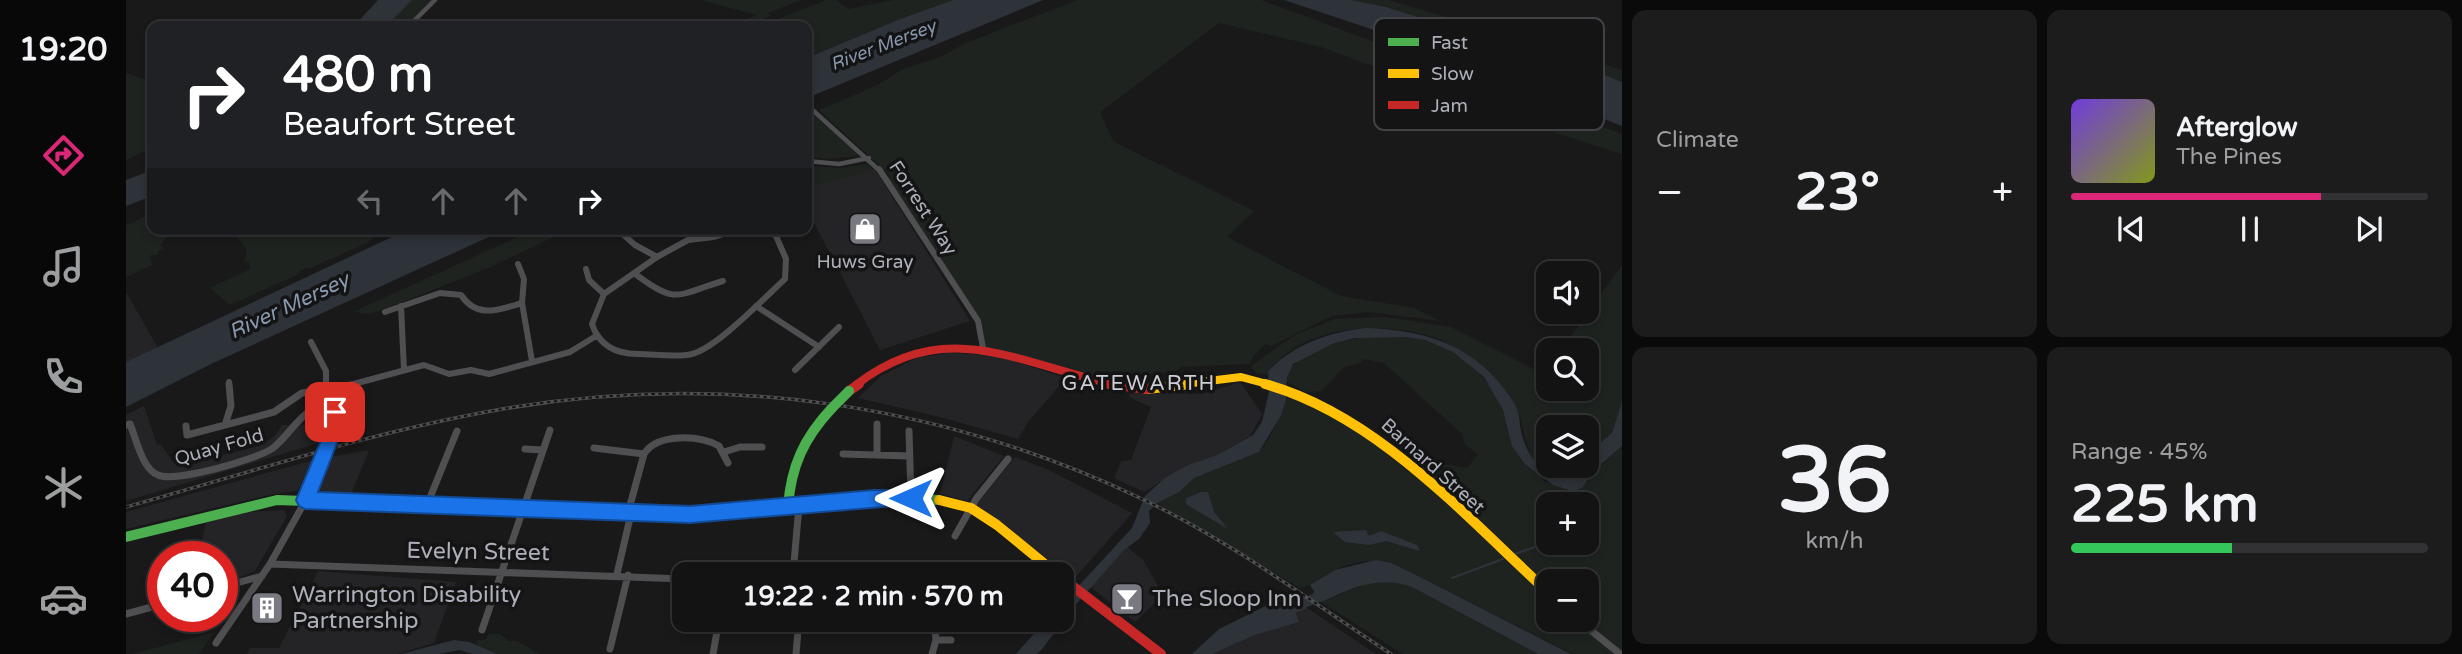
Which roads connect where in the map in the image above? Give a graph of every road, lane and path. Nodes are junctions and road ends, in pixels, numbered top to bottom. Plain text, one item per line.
1 (435, 0) edge
2 (414, 21) edge
3 (812, 109) edge
4 (869, 158) junction
5 (812, 161) edge
6 (624, 235) edge
7 (695, 235) edge
8 (720, 235) edge
9 (776, 235) edge
10 (695, 239) junction
11 (657, 257) junction
12 (518, 264) dead end
13 (586, 269) dead end
14 (634, 273) junction
15 (724, 281) dead end
16 (604, 293) junction
17 (522, 303) junction
18 (401, 306) junction
19 (756, 306) junction
20 (385, 312) dead end
21 (839, 327) dead end
22 (596, 336) junction
23 (311, 342) dead end
24 (819, 347) junction
25 (983, 348) junction
26 (533, 361) junction
27 (404, 370) junction
28 (795, 370) dead end
29 (229, 382) dead end
30 (326, 389) junction
31 (877, 424) dead end
32 (126, 425) edge
33 (225, 425) junction
34 (186, 426) dead end
35 (550, 430) dead end
36 (457, 431) dead end
37 (909, 431) dead end
38 (452, 444) junction
39 (461, 444) dead end
40 (762, 447) dead end
41 (525, 449) dead end
42 (594, 449) dead end
43 (541, 450) junction
44 (724, 452) junction
45 (644, 454) junction
46 (843, 454) dead end
47 (877, 454) junction
48 (910, 456) junction
49 (1008, 459) dead end
50 (728, 463) dead end
51 (911, 498) junction
52 (305, 500) junction
53 (427, 505) junction
54 (799, 506) junction
55 (788, 507) junction
56 (971, 508) junction
57 (523, 509) junction
58 (630, 514) junction
59 (956, 536) dead end
60 (126, 537) edge
61 (794, 562) edge
62 (1042, 562) edge
63 (270, 564) junction
64 (501, 573) junction
65 (617, 574) junction
66 (628, 575) junction
67 (262, 576) junction
68 (672, 578) edge
69 (1536, 582) edge
70 (238, 583) edge
71 (1074, 588) edge
72 (147, 608) edge
73 (126, 614) edge
74 (482, 630) dead end
75 (717, 632) edge
76 (798, 632) edge
77 (935, 632) edge
78 (1593, 632) edge
79 (936, 640) junction
80 (951, 640) dead end
81 (216, 643) dead end
82 (610, 649) dead end
83 (713, 654) edge
84 (796, 654) edge
85 (932, 654) edge
86 (1161, 654) edge
87 (1620, 654) edge

1 - 2 street
3 - 4 street, Forrest Way
4 - 5 street
4 - 25 street, Forrest Way
6 - 11 street
7 - 10 street
8 - 10 street
9 - 19 street
10 - 11 street
11 - 14 street
12 - 17 street
13 - 16 street
14 - 15 street
14 - 16 street
16 - 22 street
17 - 18 street
17 - 26 street
18 - 20 street
18 - 27 street
19 - 22 street
19 - 24 street
21 - 24 street
22 - 26 street
23 - 30 street
24 - 28 street
25 - 55 street, Barnard Street, bridge
25 - 69 street, Barnard Street
26 - 27 street
27 - 30 street
29 - 33 street
30 - 33 street
31 - 47 street
32 - 52 street, Quay Fold
33 - 34 street
35 - 43 street
36 - 38 street
37 - 48 street
38 - 39 street
38 - 53 street
40 - 44 street
41 - 43 street
42 - 45 street
43 - 57 street
44 - 45 street
44 - 50 street
45 - 58 street
46 - 47 street
47 - 48 street
48 - 51 street
49 - 56 street
51 - 54 street
51 - 56 street
52 - 53 street
52 - 60 street
52 - 63 street
53 - 57 street
54 - 55 street
54 - 61 street
55 - 58 street
56 - 59 street
56 - 62 street
57 - 58 street
57 - 64 street
58 - 65 street
63 - 64 street, Evelyn Street
63 - 67 street
64 - 65 street, Evelyn Street
64 - 74 street
65 - 66 street, Evelyn Street
66 - 68 street, Evelyn Street
66 - 82 street
67 - 70 street
67 - 81 street
71 - 86 street
72 - 73 street
75 - 83 street
76 - 84 street
77 - 79 street
78 - 87 street
79 - 80 street
79 - 85 street

